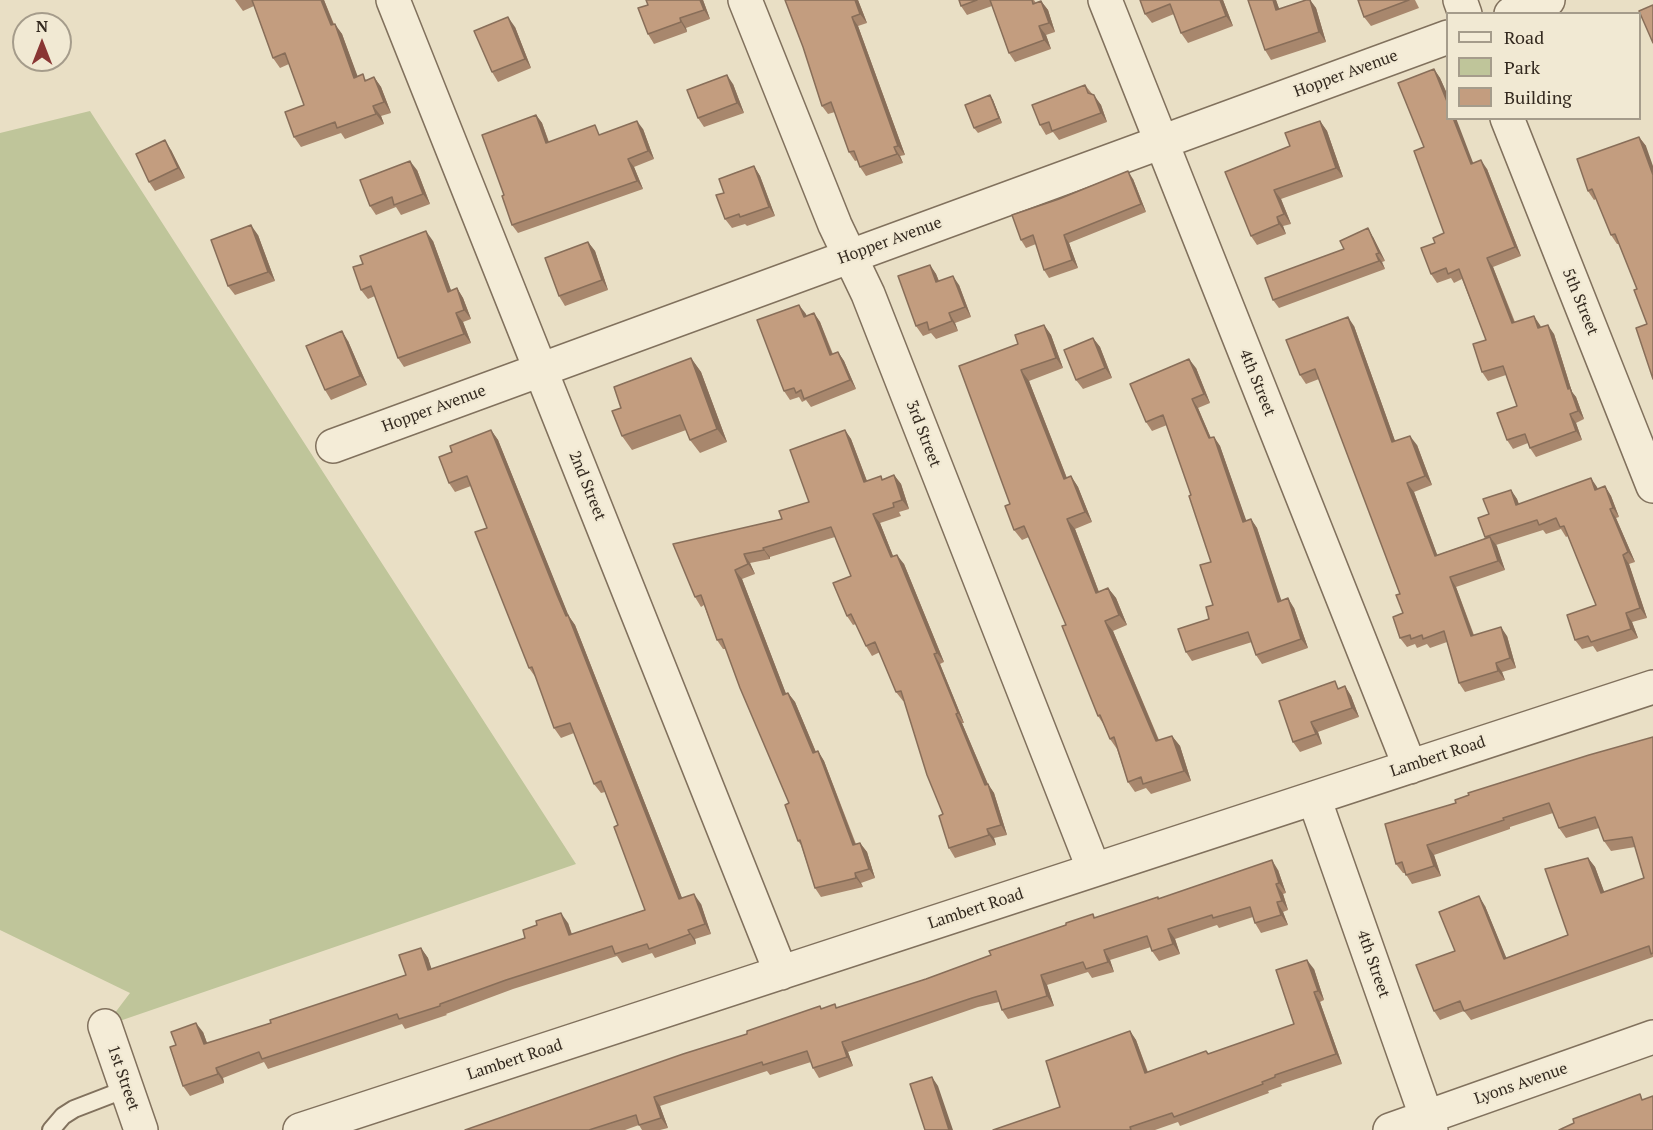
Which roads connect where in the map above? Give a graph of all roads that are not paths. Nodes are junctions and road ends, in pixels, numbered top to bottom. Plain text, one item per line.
1 (393, 0) edge
2 (746, 0) edge
3 (1105, 0) edge
4 (1548, 0) edge
5 (1516, 12) edge
6 (1446, 38) edge
7 (1508, 120) edge
8 (1161, 142) junction
9 (850, 256) junction
10 (540, 370) junction
11 (333, 446) dead end
12 (1653, 486) edge
13 (1653, 687) edge
14 (1410, 767) junction
15 (1314, 798) junction
16 (1094, 870) junction
17 (781, 973) junction
18 (105, 1026) dead end
19 (1653, 1037) edge
20 (126, 1089) junction
21 (1429, 1124) edge
22 (51, 1130) edge
23 (141, 1130) edge
24 (300, 1130) edge
25 (1390, 1130) edge

1 - 10 street, 2nd Street
2 - 9 street, 3rd Street
3 - 8 street, 4th Street
4 - 5 street
6 - 8 street, Hopper Avenue
7 - 12 street, 5th Street
8 - 9 street, Hopper Avenue
8 - 14 street, 4th Street
9 - 10 street, Hopper Avenue
9 - 16 street, 3rd Street
10 - 11 street, Hopper Avenue
10 - 17 street, 2nd Street
13 - 14 street, Lambert Road
14 - 15 street, Lambert Road
15 - 16 street, Lambert Road
15 - 21 street, 4th Street
16 - 17 street, Lambert Road
17 - 24 street, Lambert Road
18 - 20 street, 1st Street
19 - 21 street, Lyons Avenue
20 - 22 lane
20 - 23 street, 1st Street
21 - 25 street, Lyons Avenue

